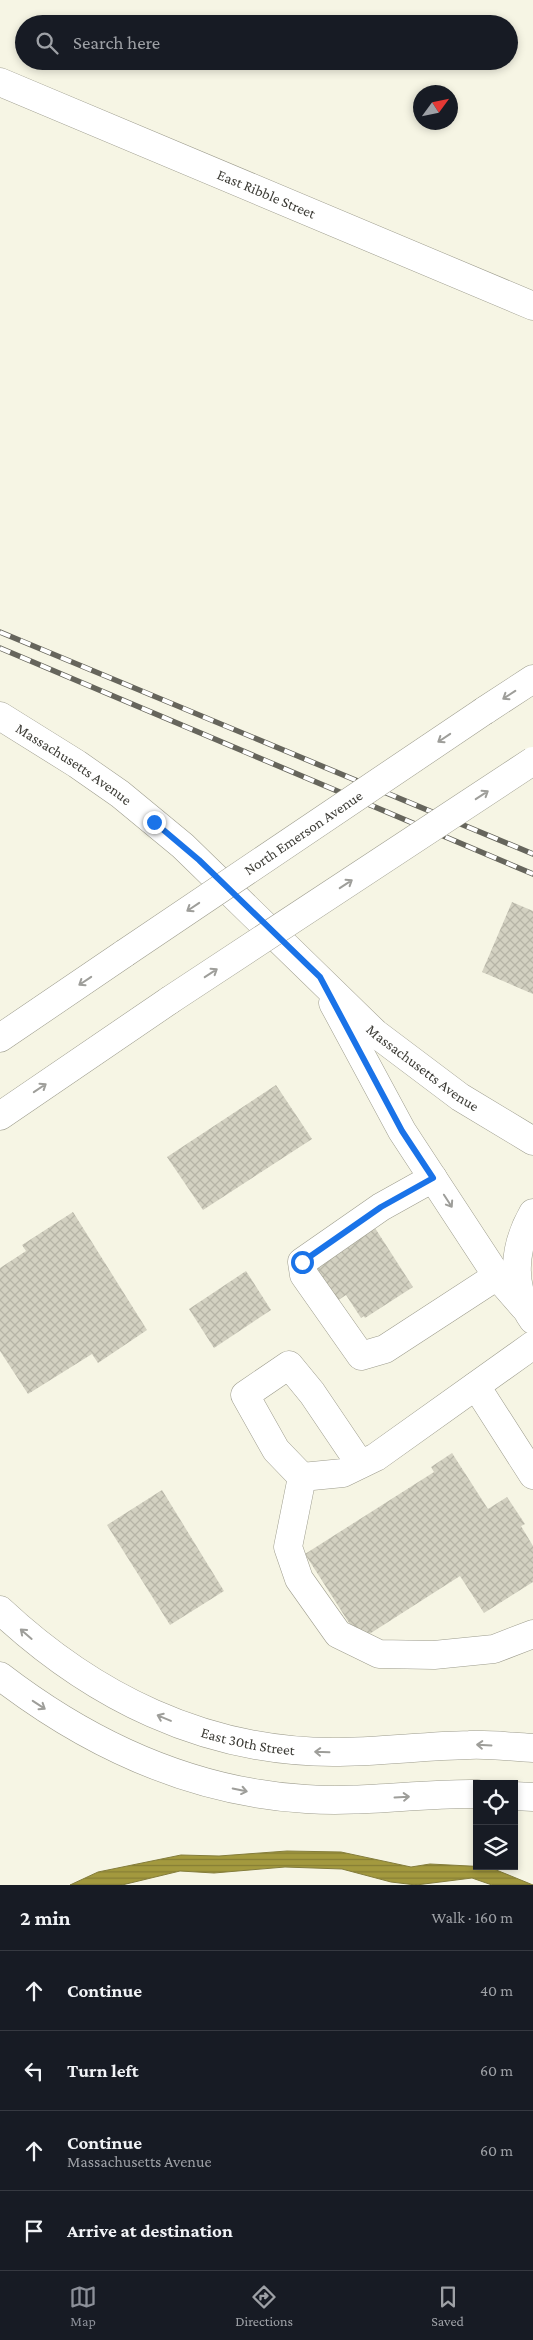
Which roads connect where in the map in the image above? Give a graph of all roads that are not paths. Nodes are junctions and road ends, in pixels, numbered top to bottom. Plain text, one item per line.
1 (0, 82) edge
2 (533, 306) edge
3 (533, 679) edge
4 (0, 716) edge
5 (533, 761) edge
6 (320, 977) junction
7 (0, 1038) edge
8 (0, 1116) edge
9 (533, 1141) edge
10 (433, 1178) junction
11 (533, 1213) edge
12 (497, 1276) junction
13 (528, 1314) edge
14 (533, 1345) edge
15 (476, 1386) junction
16 (360, 1464) junction
17 (533, 1475) edge
18 (302, 1477) junction
19 (0, 1610) edge
20 (533, 1634) edge
21 (0, 1676) edge
22 (533, 1748) edge
23 (473, 1794) edge
24 (518, 1796) edge
25 (533, 1797) edge

1 - 2 main road, East Ribble Street
3 -> 7 main road, North Emerson Avenue, bridge
4 - 6 main road, Massachusetts Avenue
8 -> 5 main road, bridge
6 - 9 main road, Massachusetts Avenue
6 - 10 main road
10 -> 12 main road
10 - 12 main road
11 - 13 main road
12 - 13 main road
14 - 15 main road
15 - 16 main road
15 - 17 main road
16 - 18 main road
16 - 18 main road
18 - 20 main road
22 -> 19 main road, East 30th Street
21 -> 23 main road
24 - 25 main road

